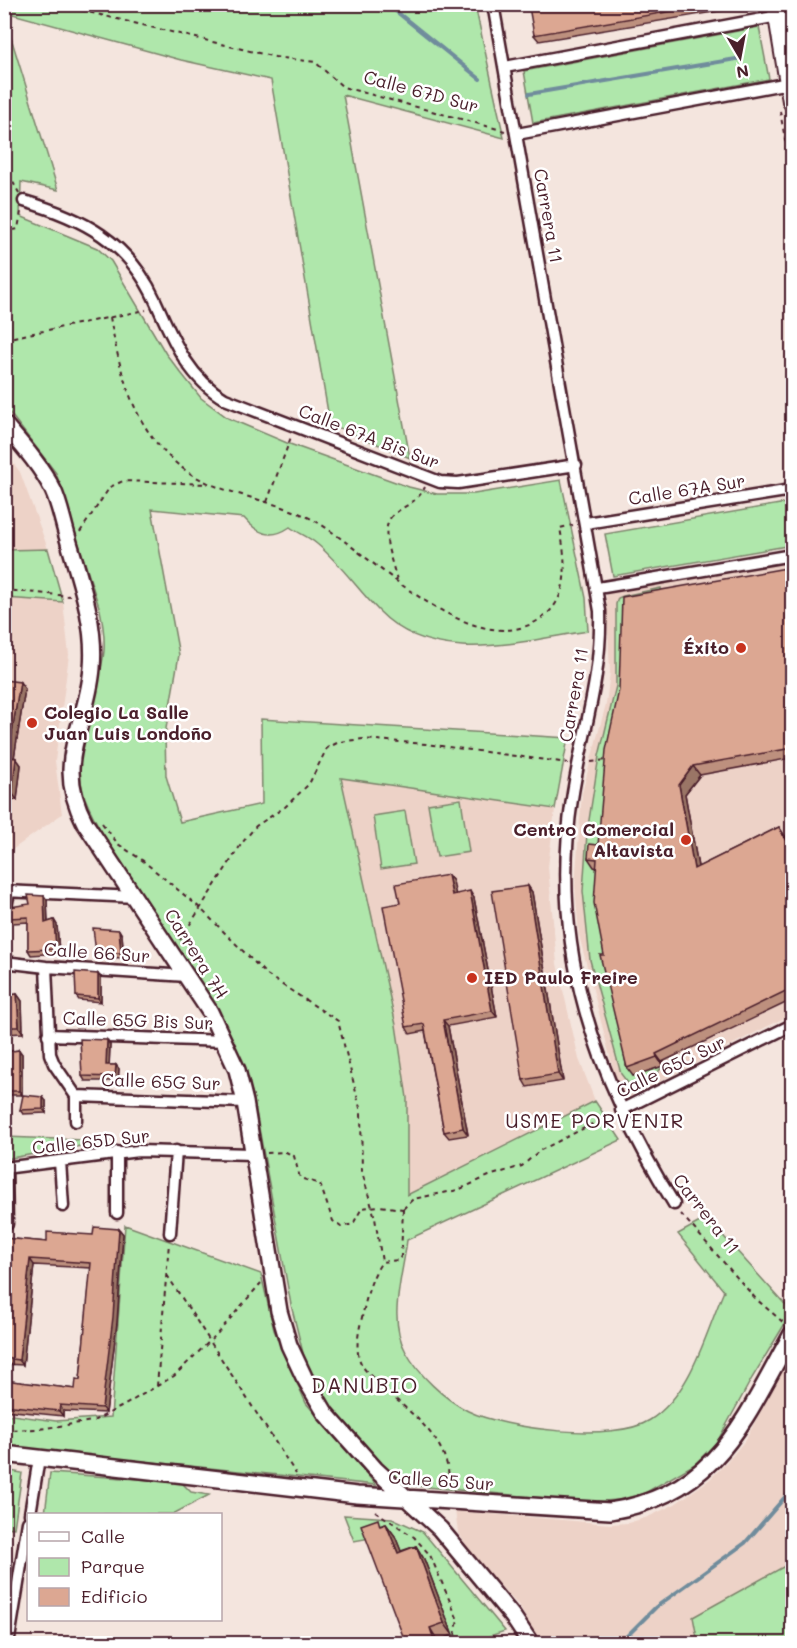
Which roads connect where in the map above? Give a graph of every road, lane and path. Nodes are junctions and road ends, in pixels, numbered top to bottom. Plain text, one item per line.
1 (55, 4) edge
2 (493, 4) edge
3 (785, 10) edge
4 (504, 67) junction
5 (787, 96) edge
6 (517, 134) junction
7 (4, 166) edge
8 (792, 178) edge
9 (24, 201) junction
10 (4, 232) edge
11 (158, 308) junction
12 (110, 317) junction
13 (4, 339) edge
14 (4, 424) edge
15 (295, 428) junction
16 (10, 436) edge
17 (576, 465) junction
18 (428, 479) junction
19 (211, 485) junction
20 (792, 490) edge
21 (267, 502) junction
22 (586, 523) junction
23 (70, 548) junction
24 (792, 555) edge
25 (397, 580) junction
26 (598, 588) junction
27 (4, 591) edge
28 (85, 598) junction
29 (612, 759) edge
30 (578, 764) junction
31 (85, 823) junction
32 (7, 891) edge
33 (136, 897) junction
34 (200, 908) junction
35 (4, 919) edge
36 (172, 951) junction
37 (4, 962) edge
38 (46, 968) junction
39 (187, 976) junction
40 (792, 1025) edge
41 (48, 1035) junction
42 (226, 1041) junction
43 (76, 1096) junction
44 (245, 1102) junction
45 (621, 1110) junction
46 (76, 1121) dead end
47 (176, 1151) junction
48 (117, 1152) junction
49 (252, 1154) junction
50 (60, 1161) junction
51 (5, 1168) edge
52 (674, 1204) joint
53 (63, 1206) dead end
54 (371, 1206) junction
55 (403, 1209) junction
56 (117, 1213) dead end
57 (7, 1224) dead end
58 (170, 1233) joint
59 (382, 1262) junction
60 (272, 1271) junction
61 (167, 1275) junction
62 (789, 1329) edge
63 (210, 1341) junction
64 (157, 1386) junction
65 (4, 1430) edge
66 (4, 1454) edge
67 (39, 1458) junction
68 (306, 1489) junction
69 (406, 1498) junction
70 (448, 1501) junction
71 (367, 1506) dead end
72 (30, 1513) edge
73 (27, 1528) edge
74 (9, 1639) dead end
75 (447, 1644) edge
76 (531, 1644) edge

1 - 6 path, Calle 67D Sur
2 - 4 street, Carrera 11
3 - 4 street
3 - 5 main road
4 - 6 street, Carrera 11
5 - 6 street
5 - 8 path
6 - 17 street, Carrera 11
7 - 9 path
9 - 10 path
9 - 11 street, Calle 67A Bis Sur
11 - 12 path
11 - 15 street, Calle 67A Bis Sur
12 - 13 path
12 - 19 path
14 - 16 street, Carrera 7H
15 - 18 street, Calle 67A Bis Sur
15 - 21 path
16 - 23 street, Carrera 7H
17 - 18 street, Calle 67A Bis Sur
17 - 22 street, Carrera 11
18 - 25 path
19 - 21 path
19 - 23 path
20 - 22 street, Calle 67A Sur
21 - 25 path
22 - 25 path
22 - 26 street, Carrera 11
23 - 28 street, Carrera 7H
24 - 26 street
26 - 30 street, Carrera 11
27 - 28 path
28 - 31 street, Carrera 7H
29 - 30 path
30 - 34 path
30 - 45 street, Carrera 11
31 - 33 street, Carrera 7H
31 - 34 path
32 - 33 street
32 - 35 street
33 - 36 street, Carrera 7H
34 - 36 path
34 - 54 path
36 - 39 street, Carrera 7H
37 - 38 street, Calle 66 Sur
38 - 39 street, Calle 66 Sur
38 - 41 street
39 - 42 street, Carrera 7H
40 - 45 street, Calle 65C Sur
41 - 42 street, Calle 65G Bis Sur
41 - 43 street
42 - 44 street, Carrera 7H
43 - 44 street, Calle 65G Sur
43 - 46 street
44 - 49 street, Carrera 7H
45 - 52 street, Carrera 11
45 - 55 path, Calle 65C Sur
47 - 48 street, Calle 65D Sur
47 - 49 street, Calle 65D Sur
47 - 58 street
48 - 50 street, Calle 65D Sur
48 - 56 street
49 - 54 path
49 - 60 street, Carrera 7H
50 - 51 street, Calle 65D Sur
50 - 53 street
51 - 57 street
52 - 62 path, Carrera 11
54 - 55 path
54 - 59 path
55 - 59 path
58 - 61 path
59 - 70 path
60 - 63 path
60 - 69 street, Carrera 7H
61 - 63 path
61 - 64 path
62 - 70 street, Calle 65 Sur
63 - 64 path
63 - 68 path
64 - 65 path
66 - 67 street, Calle 65 Sur
67 - 68 street, Calle 65 Sur
67 - 72 street
68 - 69 street, Calle 65 Sur
69 - 70 street, Calle 65 Sur
69 - 76 street, Carrera 7H
71 - 75 path
73 - 74 street

